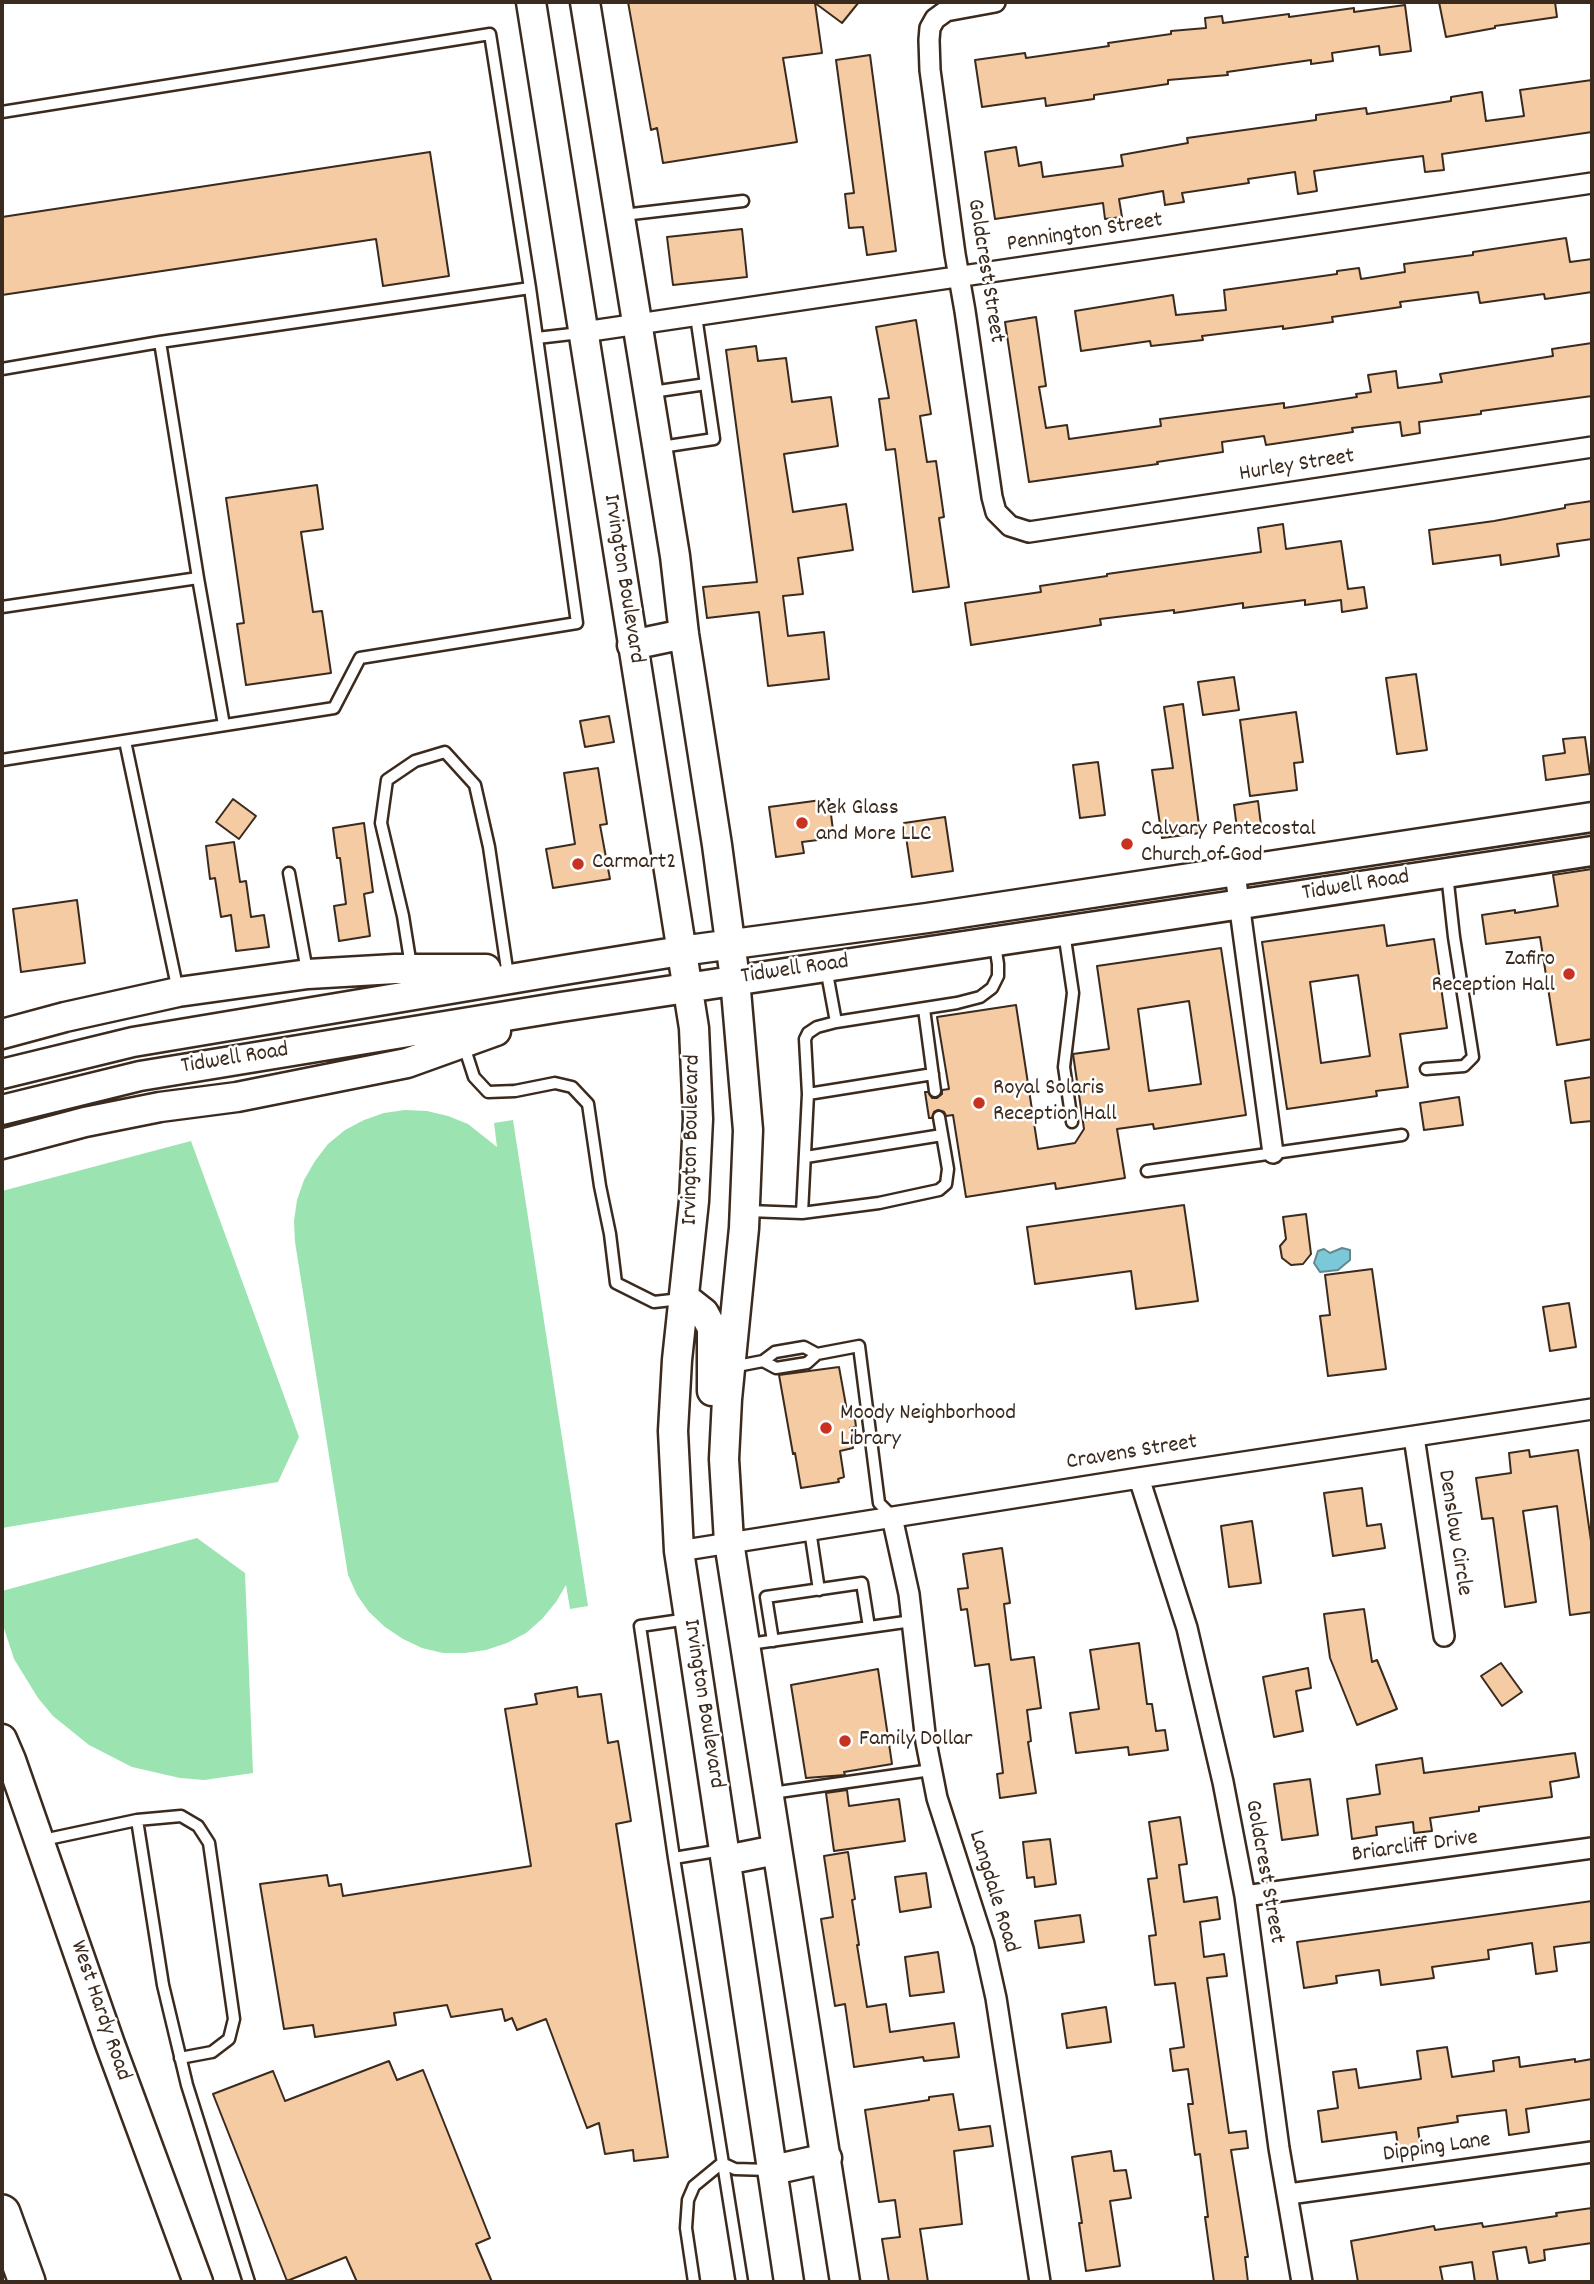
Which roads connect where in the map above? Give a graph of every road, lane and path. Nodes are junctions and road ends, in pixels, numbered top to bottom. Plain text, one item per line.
1 (531, 2) edge
2 (585, 2) edge
3 (995, 2) edge
4 (2, 112) edge
5 (1592, 183) edge
6 (743, 201) dead end
7 (619, 216) junction
8 (960, 278) junction
9 (530, 288) junction
10 (696, 316) junction
11 (637, 325) junction
12 (584, 332) junction
13 (537, 338) junction
14 (160, 342) junction
15 (2, 369) edge
16 (706, 384) junction
17 (648, 392) junction
18 (1592, 447) edge
19 (657, 448) junction
20 (1010, 526) joint
21 (198, 578) junction
22 (2, 607) edge
23 (684, 634) junction
24 (632, 645) junction
25 (224, 726) junction
26 (125, 741) junction
27 (2, 760) edge
28 (1592, 817) edge
29 (1592, 850) edge
30 (289, 873) dead end
31 (1235, 873) junction
32 (1447, 873) junction
33 (1004, 905) junction
34 (1240, 905) junction
35 (1064, 931) junction
36 (1001, 940) junction
37 (731, 944) junction
38 (681, 951) junction
39 (826, 966) junction
40 (412, 969) junction
41 (507, 969) junction
42 (569, 969) junction
43 (308, 974) junction
44 (735, 979) junction
45 (687, 987) junction
46 (178, 992) junction
47 (557, 1008) junction
48 (924, 1009) junction
49 (836, 1023) junction
50 (2, 1034) edge
51 (463, 1043) junction
52 (1426, 1069) dead end
53 (2, 1074) edge
54 (933, 1074) junction
55 (936, 1091) dead end
56 (808, 1094) junction
57 (2, 1110) edge
58 (939, 1117) dead end
59 (1072, 1122) dead end
60 (942, 1135) junction
61 (1402, 1135) dead end
62 (2, 1144) edge
63 (1273, 1153) junction
64 (806, 1157) junction
65 (1147, 1171) dead end
66 (745, 1210) junction
67 (802, 1213) junction
68 (685, 1298) junction
69 (817, 1354) junction
70 (763, 1361) junction
71 (730, 1367) junction
72 (1592, 1409) edge
73 (1414, 1437) junction
74 (724, 1460) junction
75 (1139, 1478) junction
76 (892, 1517) junction
77 (810, 1529) junction
78 (729, 1542) junction
79 (679, 1551) junction
80 (820, 1590) junction
81 (689, 1619) junction
82 (912, 1621) junction
83 (869, 1627) junction
84 (1444, 1636) dead end
85 (773, 1641) junction
86 (745, 1645) junction
87 (2, 1739) edge
88 (931, 1770) junction
89 (767, 1794) junction
90 (137, 1820) junction
91 (39, 1841) junction
92 (1592, 1848) edge
93 (776, 1850) junction
94 (724, 1855) junction
95 (674, 1858) junction
96 (1245, 1896) junction
97 (180, 2058) junction
98 (1592, 2152) edge
99 (827, 2158) junction
100 (722, 2163) junction
101 (773, 2170) junction
102 (1289, 2194) junction
103 (2, 2213) edge
104 (27, 2282) edge
105 (198, 2282) edge
106 (249, 2282) edge
107 (694, 2282) edge
108 (742, 2282) edge
109 (789, 2282) edge
110 (845, 2282) edge
111 (1040, 2282) edge
112 (1302, 2282) edge

1 - 12 main road, Irvington Boulevard
2 - 7 main road, Irvington Boulevard
3 - 8 street, Goldcrest Street
4 - 9 lane
5 - 8 street, Pennington Street
6 - 7 lane
7 - 11 main road, Irvington Boulevard
8 - 10 street, Pennington Street
8 - 20 street, Goldcrest Street
9 - 13 lane
9 - 14 lane
10 - 11 street, Pennington Street
10 - 16 lane
11 - 12 street, Pennington Street
11 - 17 main road, Irvington Boulevard
12 - 13 lane
12 - 24 main road, Irvington Boulevard
13 - 25 lane
14 - 15 lane
14 - 21 lane
16 - 17 lane
16 - 19 lane
17 - 19 main road, Irvington Boulevard
18 - 20 street, Hurley Street
19 - 23 main road, Irvington Boulevard
21 - 22 lane
21 - 25 lane
23 - 24 main road
23 - 37 main road, Irvington Boulevard
24 - 38 main road, Irvington Boulevard
25 - 26 lane
26 - 27 lane
26 - 46 lane
28 - 31 main road, Tidwell Road
29 - 32 main road, Tidwell Road
30 - 43 lane
31 - 33 main road, Tidwell Road
31 - 34 street
32 - 34 main road, Tidwell Road
32 - 52 lane
33 - 36 main road
33 - 37 main road, Tidwell Road
34 - 35 main road, Tidwell Road
34 - 63 street
35 - 36 main road, Tidwell Road
35 - 59 lane
36 - 39 main road, Tidwell Road
36 - 48 lane
37 - 38 main road, Tidwell Road
37 - 44 main road, Irvington Boulevard
38 - 42 main road, Tidwell Road
38 - 45 main road, Irvington Boulevard
39 - 44 main road, Tidwell Road
39 - 49 lane
40 - 41 main road
40 - 41 lane
40 - 43 main road
41 - 42 main road
42 - 53 main road, Tidwell Road
43 - 46 main road
44 - 45 main road, Tidwell Road
44 - 66 main road, Irvington Boulevard
45 - 47 main road, Tidwell Road
45 - 68 main road, Irvington Boulevard
46 - 50 main road
47 - 51 main road
47 - 57 main road, Tidwell Road
48 - 49 lane
48 - 54 lane
49 - 56 lane
51 - 62 main road
51 - 68 lane
54 - 55 lane
54 - 56 lane
56 - 64 lane
58 - 60 lane
60 - 64 lane
60 - 67 lane
61 - 63 lane
63 - 65 lane
64 - 67 lane
66 - 67 lane
66 - 71 main road, Irvington Boulevard
68 - 74 main road
68 - 79 main road, Irvington Boulevard
69 - 70 lane
69 - 70 lane
69 - 76 lane
70 - 71 lane
71 - 74 main road, Irvington Boulevard
72 - 73 street, Cravens Street
73 - 75 street, Cravens Street
73 - 84 street, Denslow Circle
74 - 78 main road, Irvington Boulevard
75 - 76 street, Cravens Street
75 - 96 street, Goldcrest Street
76 - 77 street, Cravens Street
76 - 82 street, Langdale Road
77 - 78 street, Cravens Street
77 - 80 lane
78 - 79 street, Cravens Street
78 - 86 main road, Irvington Boulevard
79 - 81 main road, Irvington Boulevard
80 - 83 lane
80 - 85 lane
81 - 94 main road, Irvington Boulevard
81 - 95 lane
82 - 83 lane
82 - 88 street, Langdale Road
83 - 85 lane
85 - 86 lane
86 - 89 main road, Irvington Boulevard
87 - 91 main road, West Hardy Road
88 - 89 lane
88 - 111 street, Langdale Road
89 - 93 main road, Irvington Boulevard
90 - 91 lane
90 - 97 lane
90 - 97 lane
91 - 105 main road, West Hardy Road
92 - 96 street, Briarcliff Drive
93 - 94 main road
93 - 99 main road, Irvington Boulevard
94 - 95 lane
94 - 101 main road, Irvington Boulevard
95 - 100 lane
96 - 102 street, Goldcrest Street
97 - 106 lane
98 - 102 street, Dipping Lane
99 - 101 main road
99 - 110 main road, Irvington Boulevard
100 - 101 lane
100 - 107 lane
100 - 108 lane
101 - 109 main road, Irvington Boulevard
102 - 112 street, Goldcrest Street
103 - 104 highway

